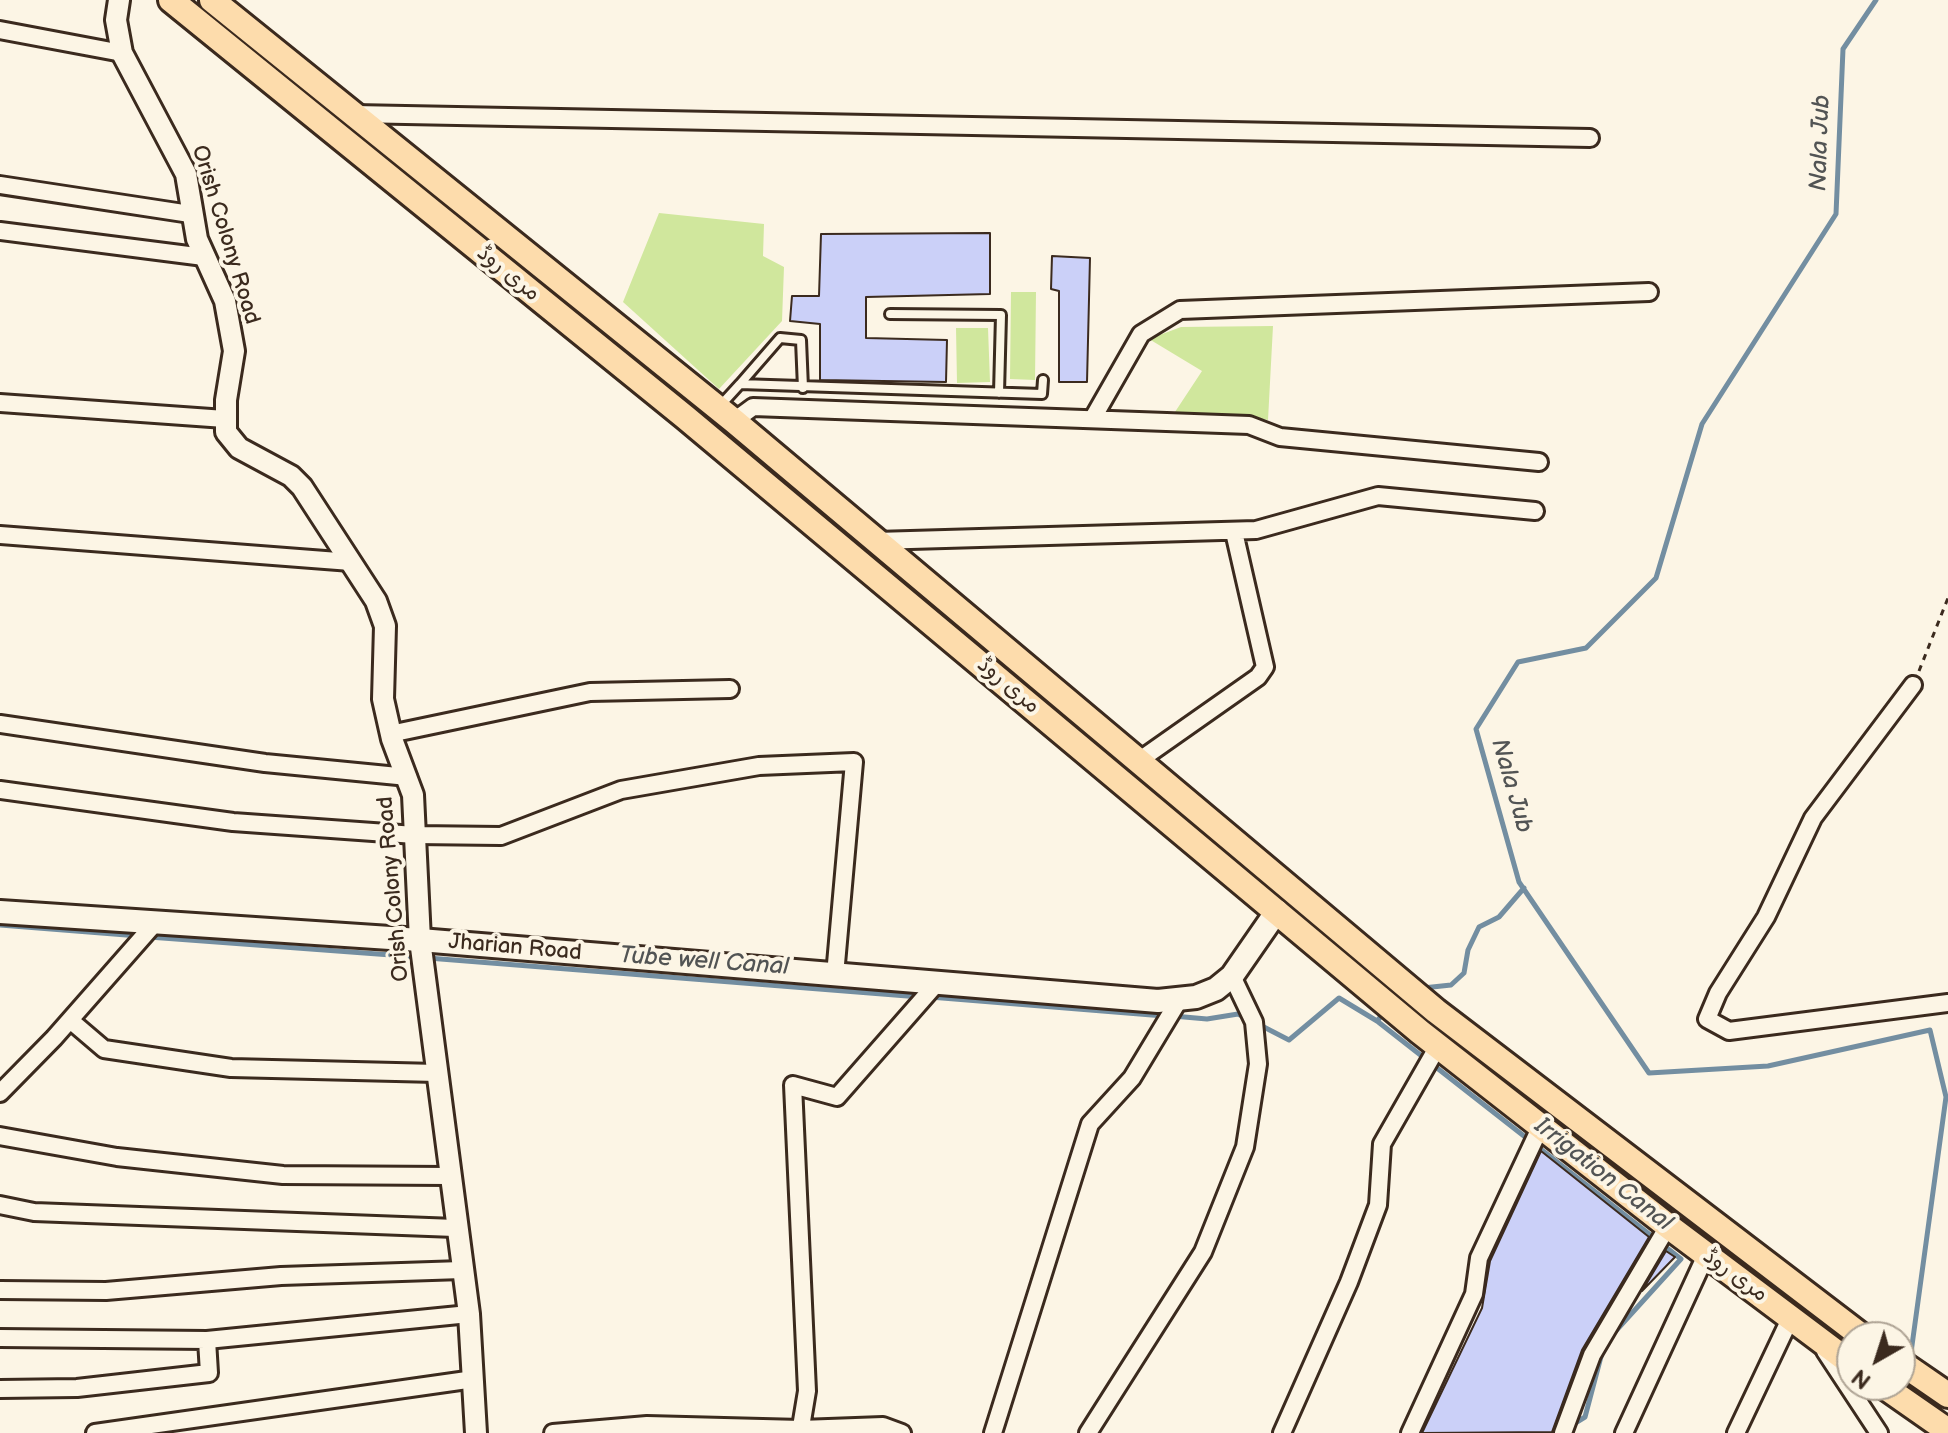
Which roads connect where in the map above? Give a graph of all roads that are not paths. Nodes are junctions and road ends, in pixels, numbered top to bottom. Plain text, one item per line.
1 (119, 0) edge
2 (171, 0) edge
3 (218, 3) edge
4 (0, 30) edge
5 (122, 53) junction
6 (354, 114) junction
7 (1590, 138) dead end
8 (0, 185) edge
9 (190, 214) junction
10 (0, 231) edge
11 (204, 257) junction
12 (1649, 292) dead end
13 (890, 314) dead end
14 (611, 322) junction
15 (594, 344) junction
16 (1043, 380) dead end
17 (740, 384) junction
18 (803, 388) junction
19 (999, 393) junction
20 (0, 403) edge
21 (726, 414) junction
22 (1093, 418) junction
23 (225, 419) junction
24 (1539, 462) dead end
25 (1535, 511) dead end
26 (1234, 532) junction
27 (0, 535) edge
28 (876, 541) junction
29 (351, 562) junction
30 (1913, 685) road end
31 (730, 689) dead end
32 (1067, 703) junction
33 (1051, 722) junction
34 (0, 724) edge
35 (390, 734) junction
36 (1137, 762) junction
37 (408, 777) junction
38 (0, 790) edge
39 (415, 835) junction
40 (1277, 911) junction
41 (0, 912) edge
42 (156, 922) junction
43 (420, 940) junction
44 (835, 975) junction
45 (1232, 976) junction
46 (937, 983) junction
47 (1179, 1000) junction
48 (1948, 1003) edge
49 (70, 1020) junction
50 (1429, 1039) junction
51 (437, 1073) junction
52 (0, 1093) edge
53 (1540, 1128) junction
54 (0, 1136) edge
55 (1605, 1142) junction
56 (1589, 1165) junction
57 (449, 1176) junction
58 (0, 1205) edge
59 (1668, 1226) junction
60 (455, 1228) junction
61 (1706, 1255) junction
62 (462, 1270) junction
63 (0, 1290) edge
64 (469, 1314) junction
65 (1791, 1317) junction
66 (1841, 1321) edge
67 (1813, 1333) junction
68 (0, 1338) edge
69 (207, 1340) junction
70 (1836, 1351) edge
71 (1916, 1373) edge
72 (474, 1379) junction
73 (0, 1389) edge
74 (1948, 1395) edge
75 (1905, 1401) edge
76 (866, 1430) edge
77 (1946, 1430) edge
78 (801, 1431) edge
79 (1563, 1432) edge
80 (95, 1433) edge
81 (476, 1433) edge
82 (553, 1433) edge
83 (902, 1433) edge
84 (993, 1433) edge
85 (1088, 1433) edge
86 (1282, 1433) edge
87 (1410, 1433) edge
88 (1624, 1433) edge
89 (1736, 1433) edge
90 (1879, 1433) edge

1 - 5 street, Orish Colony Road
2 - 15 main road, مری روڈ
3 - 6 main road, مری روڈ
4 - 5 street
5 - 9 street, Orish Colony Road
6 - 7 street
6 - 14 main road, مری روڈ
8 - 9 street
9 - 11 street, Orish Colony Road
10 - 11 street
11 - 23 street, Orish Colony Road
12 - 22 street
13 - 19 lane
14 - 15 main road
14 - 21 main road, مری روڈ
15 - 33 main road, مری روڈ
16 - 19 lane
17 - 18 lane
17 - 18 lane
17 - 21 lane
18 - 19 lane
20 - 23 street
21 - 22 street
21 - 28 main road, مری روڈ
22 - 24 street
23 - 29 street, Orish Colony Road
25 - 26 street
26 - 28 street
26 - 36 street
27 - 29 street
28 - 32 main road, مری روڈ
29 - 35 street, Orish Colony Road
30 - 48 street
31 - 35 street
32 - 33 main road
32 - 36 main road, مری روڈ
33 - 40 main road, مری روڈ
34 - 37 street
35 - 37 street, Orish Colony Road
36 - 55 main road, مری روڈ
37 - 39 street, Orish Colony Road
38 - 39 street
39 - 43 street, Orish Colony Road
39 - 44 street
40 - 45 main road, Jharian Road
40 - 50 main road, مری روڈ
41 - 42 main road, Jharian Road
42 - 43 main road, Jharian Road
42 - 49 street
43 - 44 main road, Jharian Road
43 - 51 street, Orish Colony Road
44 - 46 main road, Jharian Road
45 - 47 main road, Jharian Road
45 - 85 street
46 - 47 main road, Jharian Road
46 - 78 street
47 - 84 street
49 - 51 street
49 - 52 street
50 - 53 main road, مری روڈ
50 - 86 street
51 - 57 street, Orish Colony Road
53 - 56 main road, مری روڈ
53 - 87 street
54 - 57 street
55 - 56 main road
55 - 66 main road, مری روڈ
56 - 59 main road, مری روڈ
57 - 60 street, Orish Colony Road
58 - 60 street
59 - 61 main road, مری روڈ
59 - 79 street
60 - 62 street, Orish Colony Road
61 - 65 main road, مری روڈ
61 - 88 street
62 - 63 street
62 - 64 street, Orish Colony Road
64 - 69 street
64 - 72 street, Orish Colony Road
65 - 67 main road, مری روڈ
65 - 89 street
67 - 70 main road, مری روڈ
67 - 90 street
68 - 69 street
69 - 73 street
71 - 74 main road
72 - 80 street
72 - 81 street, Orish Colony Road
75 - 77 main road
76 - 78 street
76 - 83 street
78 - 82 street

